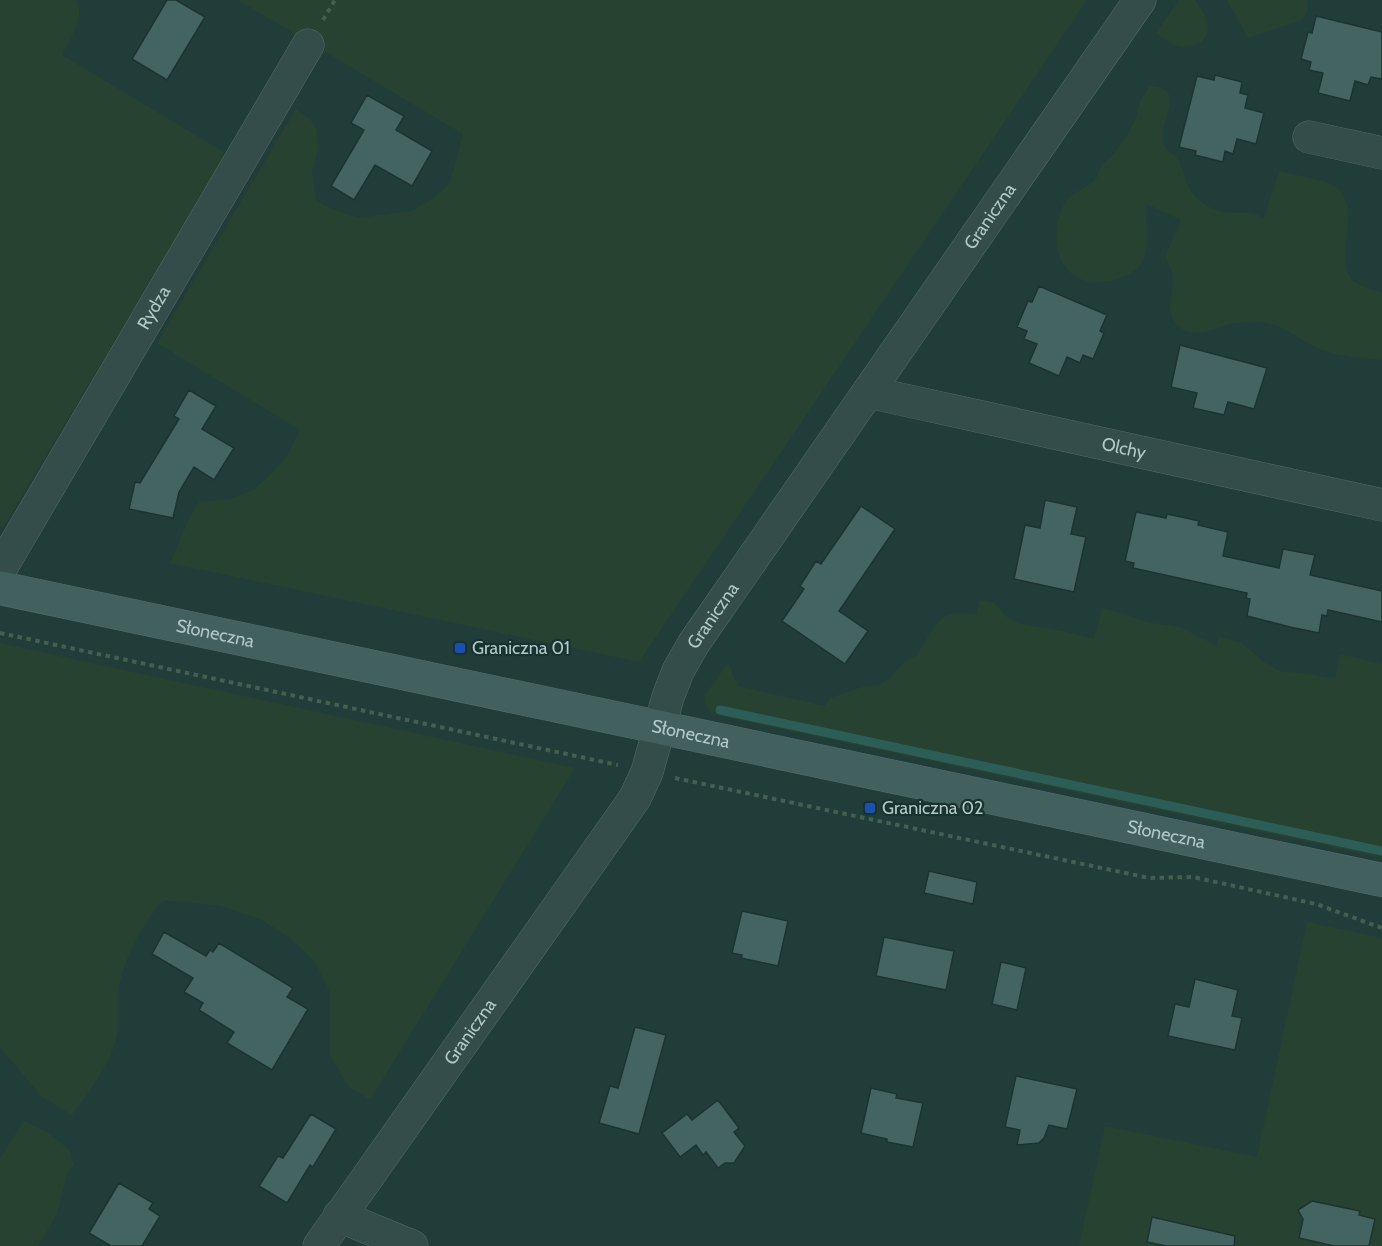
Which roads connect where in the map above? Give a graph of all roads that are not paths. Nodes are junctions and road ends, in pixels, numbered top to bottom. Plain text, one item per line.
1 (1140, 0) edge
2 (308, 45) dead end
3 (1309, 137) dead end
4 (1382, 153) edge
5 (868, 392) junction
6 (1382, 505) edge
7 (0, 570) edge
8 (0, 588) edge
9 (660, 728) junction
10 (1382, 880) edge
11 (339, 1216) junction
12 (320, 1246) edge
13 (412, 1246) edge

1 - 5 street, Graniczna
2 - 7 street, Rydza
3 - 4 street
5 - 6 street, Olchy
5 - 9 street, Graniczna
8 - 9 main road, Słoneczna
9 - 10 main road, Słoneczna
9 - 11 street, Graniczna
11 - 12 street, Graniczna
11 - 13 street

